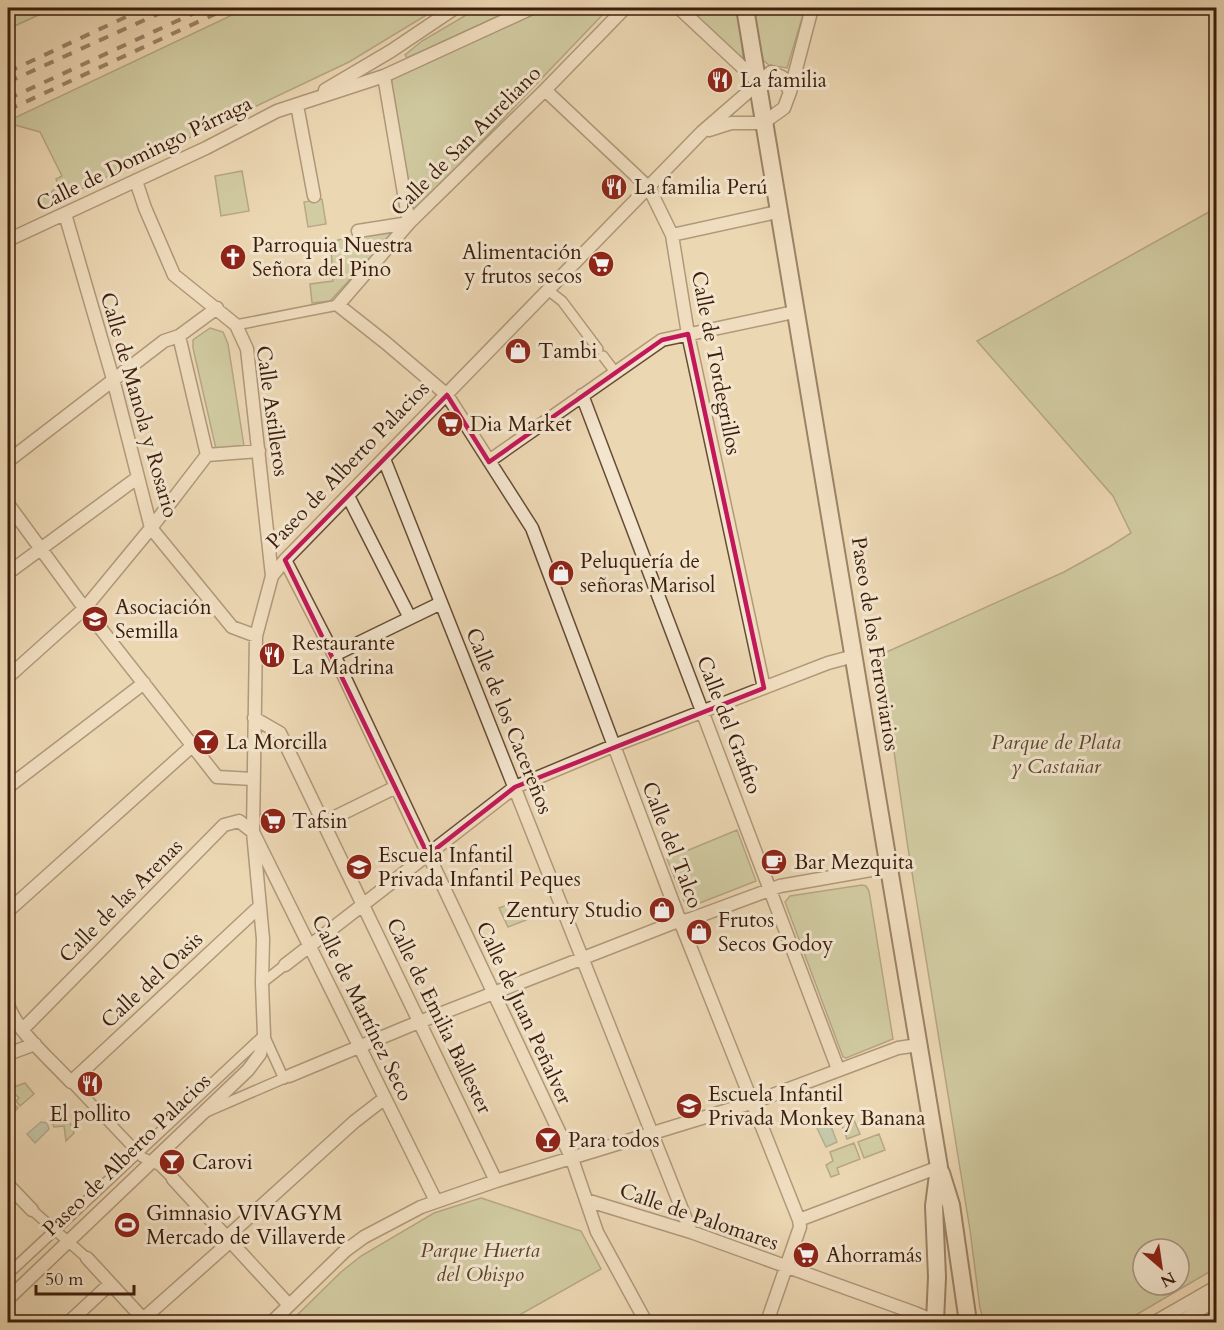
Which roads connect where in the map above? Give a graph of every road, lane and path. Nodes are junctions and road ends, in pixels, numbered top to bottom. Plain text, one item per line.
1 (455, 8) edge
2 (463, 8) edge
3 (532, 8) edge
4 (625, 8) edge
5 (679, 8) edge
6 (745, 8) edge
7 (812, 8) edge
8 (444, 16) junction
9 (384, 76) junction
10 (756, 83) junction
11 (546, 90) junction
12 (790, 92) junction
13 (297, 105) junction
14 (762, 123) junction
15 (702, 132) junction
16 (136, 181) junction
17 (649, 188) junction
18 (314, 196) dead end
19 (777, 212) junction
20 (65, 214) junction
21 (409, 224) junction
22 (358, 231) dead end
23 (672, 235) junction
24 (8, 240) edge
25 (549, 291) junction
26 (338, 304) junction
27 (217, 308) junction
28 (794, 312) junction
29 (236, 325) junction
30 (688, 334) junction
31 (179, 336) junction
32 (615, 372) junction
33 (113, 379) junction
34 (447, 395) junction
35 (582, 395) junction
36 (259, 451) junction
37 (207, 455) junction
38 (384, 459) junction
39 (8, 461) edge
40 (489, 461) junction
41 (137, 478) junction
42 (348, 496) junction
43 (8, 504) edge
44 (151, 528) junction
45 (42, 548) junction
46 (285, 560) junction
47 (8, 573) edge
48 (272, 576) junction
49 (441, 603) junction
50 (85, 608) junction
51 (410, 618) junction
52 (256, 636) junction
53 (334, 655) junction
54 (854, 656) junction
55 (8, 677) edge
56 (144, 683) junction
57 (764, 688) junction
58 (704, 712) junction
59 (254, 718) junction
60 (192, 746) junction
61 (613, 746) junction
62 (253, 779) junction
63 (8, 787) edge
64 (396, 787) junction
65 (515, 787) junction
66 (322, 823) junction
67 (253, 832) junction
68 (428, 855) junction
69 (888, 867) junction
70 (770, 890) junction
71 (364, 905) junction
72 (259, 907) junction
73 (8, 911) edge
74 (680, 921) junction
75 (311, 946) junction
76 (583, 958) junction
77 (285, 965) joint
78 (262, 983) junction
79 (493, 993) junction
80 (9, 1013) edge
81 (420, 1022) junction
82 (22, 1030) junction
83 (264, 1035) junction
84 (35, 1044) junction
85 (918, 1045) junction
86 (360, 1046) junction
87 (8, 1054) edge
88 (838, 1069) junction
89 (286, 1078) junction
90 (71, 1082) junction
91 (385, 1098) junction
92 (752, 1103) junction
93 (201, 1114) junction
94 (652, 1134) junction
95 (137, 1152) junction
96 (572, 1159) junction
97 (151, 1162) junction
98 (939, 1167) junction
99 (173, 1179) joint
100 (496, 1181) junction
101 (8, 1185) edge
102 (586, 1200) junction
103 (436, 1201) junction
104 (32, 1210) joint
105 (799, 1220) junction
106 (54, 1231) junction
107 (691, 1232) junction
108 (227, 1238) junction
109 (68, 1241) junction
110 (87, 1258) joint
111 (786, 1267) junction
112 (8, 1274) edge
113 (110, 1284) junction
114 (1216, 1287) edge
115 (8, 1299) edge
116 (1216, 1300) edge
117 (289, 1305) junction
118 (144, 1321) edge
119 (936, 1322) edge
120 (69, 1323) edge
121 (272, 1323) edge
122 (646, 1323) edge
123 (767, 1323) edge
124 (968, 1323) edge
125 (1155, 1323) edge
126 (1180, 1323) edge

1 - 8 street, Calle de Domingo Párraga
2 - 8 street, Calle de Domingo Párraga
3 - 9 street, Calle de Domingo Párraga
4 - 11 street, Calle de San Aureliano
5 - 10 street
6 - 10 main road
7 - 12 street
8 - 13 street, Calle de Domingo Párraga
9 - 13 street, Calle de Domingo Párraga
9 - 21 street
10 - 12 street, Paseo de Alberto Palacios
10 - 14 main road, Paseo de los Ferroviarios
10 - 15 street, Paseo de Alberto Palacios
11 - 17 street, Calle de Tordegrillos
11 - 21 street, Calle de San Aureliano
12 - 14 street
13 - 16 street, Calle de Domingo Párraga
13 - 18 street
14 - 15 street, Paseo de Alberto Palacios
14 - 19 main road, Paseo de los Ferroviarios
15 - 17 street, Paseo de Alberto Palacios
16 - 20 street, Calle de Domingo Párraga
16 - 27 street, Calle Astilleros
17 - 23 street, Calle de Tordegrillos
17 - 25 street, Paseo de Alberto Palacios
19 - 23 street
19 - 28 main road, Paseo de los Ferroviarios
20 - 24 street, Calle de Domingo Párraga
20 - 33 street, Calle de Manola y Rosario
21 - 22 street
21 - 26 street, Calle de San Aureliano
23 - 30 street, Calle de Tordegrillos
25 - 32 street
25 - 34 street, Paseo de Alberto Palacios
26 - 29 street
26 - 34 street, Calle del Talco
27 - 29 street, Calle Astilleros
27 - 31 street
28 - 30 street
28 - 54 main road, Paseo de los Ferroviarios
29 - 36 street, Calle Astilleros
30 - 32 street
30 - 57 street, Calle de Tordegrillos
31 - 33 street
31 - 37 street
32 - 35 street
33 - 39 street
33 - 41 street, Calle de Manola y Rosario
34 - 38 street, Paseo de Alberto Palacios
34 - 40 street, Calle del Talco
35 - 40 street
35 - 58 street, Calle del Grafito
36 - 37 street
36 - 48 street, Calle Astilleros
37 - 44 street
38 - 42 street, Paseo de Alberto Palacios
38 - 49 street, Calle de los Cacereños
40 - 61 street, Calle del Talco
41 - 44 street, Calle de Manola y Rosario
41 - 45 street
42 - 46 street, Paseo de Alberto Palacios
42 - 51 street
43 - 45 street
44 - 50 street
44 - 52 street, Calle de Manola y Rosario
45 - 47 street
45 - 50 street
46 - 48 street, Paseo de Alberto Palacios
46 - 53 street, Calle de Juan Peñalver
48 - 52 street, Paseo de Alberto Palacios
49 - 51 street
49 - 65 street, Calle de los Cacereños
50 - 55 street
50 - 56 street
51 - 53 street
52 - 59 street, Paseo de Alberto Palacios
53 - 64 street, Calle de Juan Peñalver
54 - 57 street
54 - 69 main road, Paseo de los Ferroviarios
56 - 60 street
56 - 63 street
57 - 58 street
58 - 61 street
58 - 70 street, Calle del Grafito
59 - 62 street, Paseo de Alberto Palacios
59 - 66 street, Calle de Emilia Ballester
60 - 62 street
60 - 73 street
61 - 65 street
61 - 74 street, Calle del Talco
62 - 67 street, Paseo de Alberto Palacios
64 - 66 street
64 - 68 street, Calle de Juan Peñalver
65 - 68 street
65 - 76 street, Calle de los Cacereños
66 - 71 street, Calle de Emilia Ballester
67 - 72 street, Paseo de Alberto Palacios
67 - 75 street, Calle de Martínez Seco
67 - 82 street, Calle de las Arenas
68 - 71 street
68 - 79 street, Calle de Juan Peñalver
69 - 70 street
69 - 85 main road, Paseo de los Ferroviarios
70 - 74 street
70 - 88 street, Calle del Grafito
71 - 75 street
71 - 81 street, Calle de Emilia Ballester
72 - 78 street, Paseo de Alberto Palacios
72 - 90 street, Calle del Oasis
74 - 76 street
74 - 92 street, Calle del Talco
75 - 77 street
75 - 86 street, Calle de Martínez Seco
76 - 79 street
76 - 94 street, Calle de los Cacereños
77 - 78 street
78 - 83 street, Paseo de Alberto Palacios
79 - 81 street
79 - 96 street, Calle de Juan Peñalver
80 - 82 street
81 - 86 street
81 - 100 street, Calle de Emilia Ballester
82 - 84 street
83 - 89 street
83 - 93 street, Paseo de Alberto Palacios
83 - 95 street, Paseo de Alberto Palacios
84 - 87 street
84 - 90 street
85 - 88 street
85 - 98 main road, Paseo de los Ferroviarios
86 - 89 street
86 - 91 street, Calle de Martínez Seco
88 - 92 street
89 - 93 street
90 - 95 street
91 - 103 street, Calle de Martínez Seco
91 - 108 street
92 - 94 street
92 - 105 street, Calle del Talco
93 - 97 street, Paseo de Alberto Palacios
94 - 96 street
94 - 107 street, Calle de los Cacereños
95 - 97 street
95 - 106 street, Paseo de Alberto Palacios
96 - 100 street
96 - 102 street, Calle de Juan Peñalver
97 - 99 street
97 - 109 street, Paseo de Alberto Palacios
98 - 105 street
98 - 119 main road, Paseo de los Ferroviarios
98 - 124 main road
99 - 108 street
100 - 103 street
101 - 104 street
102 - 107 street, Calle de Palomares
102 - 122 street, Calle de Juan Peñalver
103 - 117 street
104 - 106 street
105 - 111 street
106 - 109 street
106 - 112 street, Paseo de Alberto Palacios
107 - 111 street, Calle de Palomares
108 - 117 street
108 - 118 street
109 - 110 street
109 - 115 street, Paseo de Alberto Palacios
110 - 113 street
111 - 119 street, Calle de Palomares
111 - 123 street
113 - 118 street
113 - 120 street
114 - 125 street
116 - 126 street
117 - 121 street

